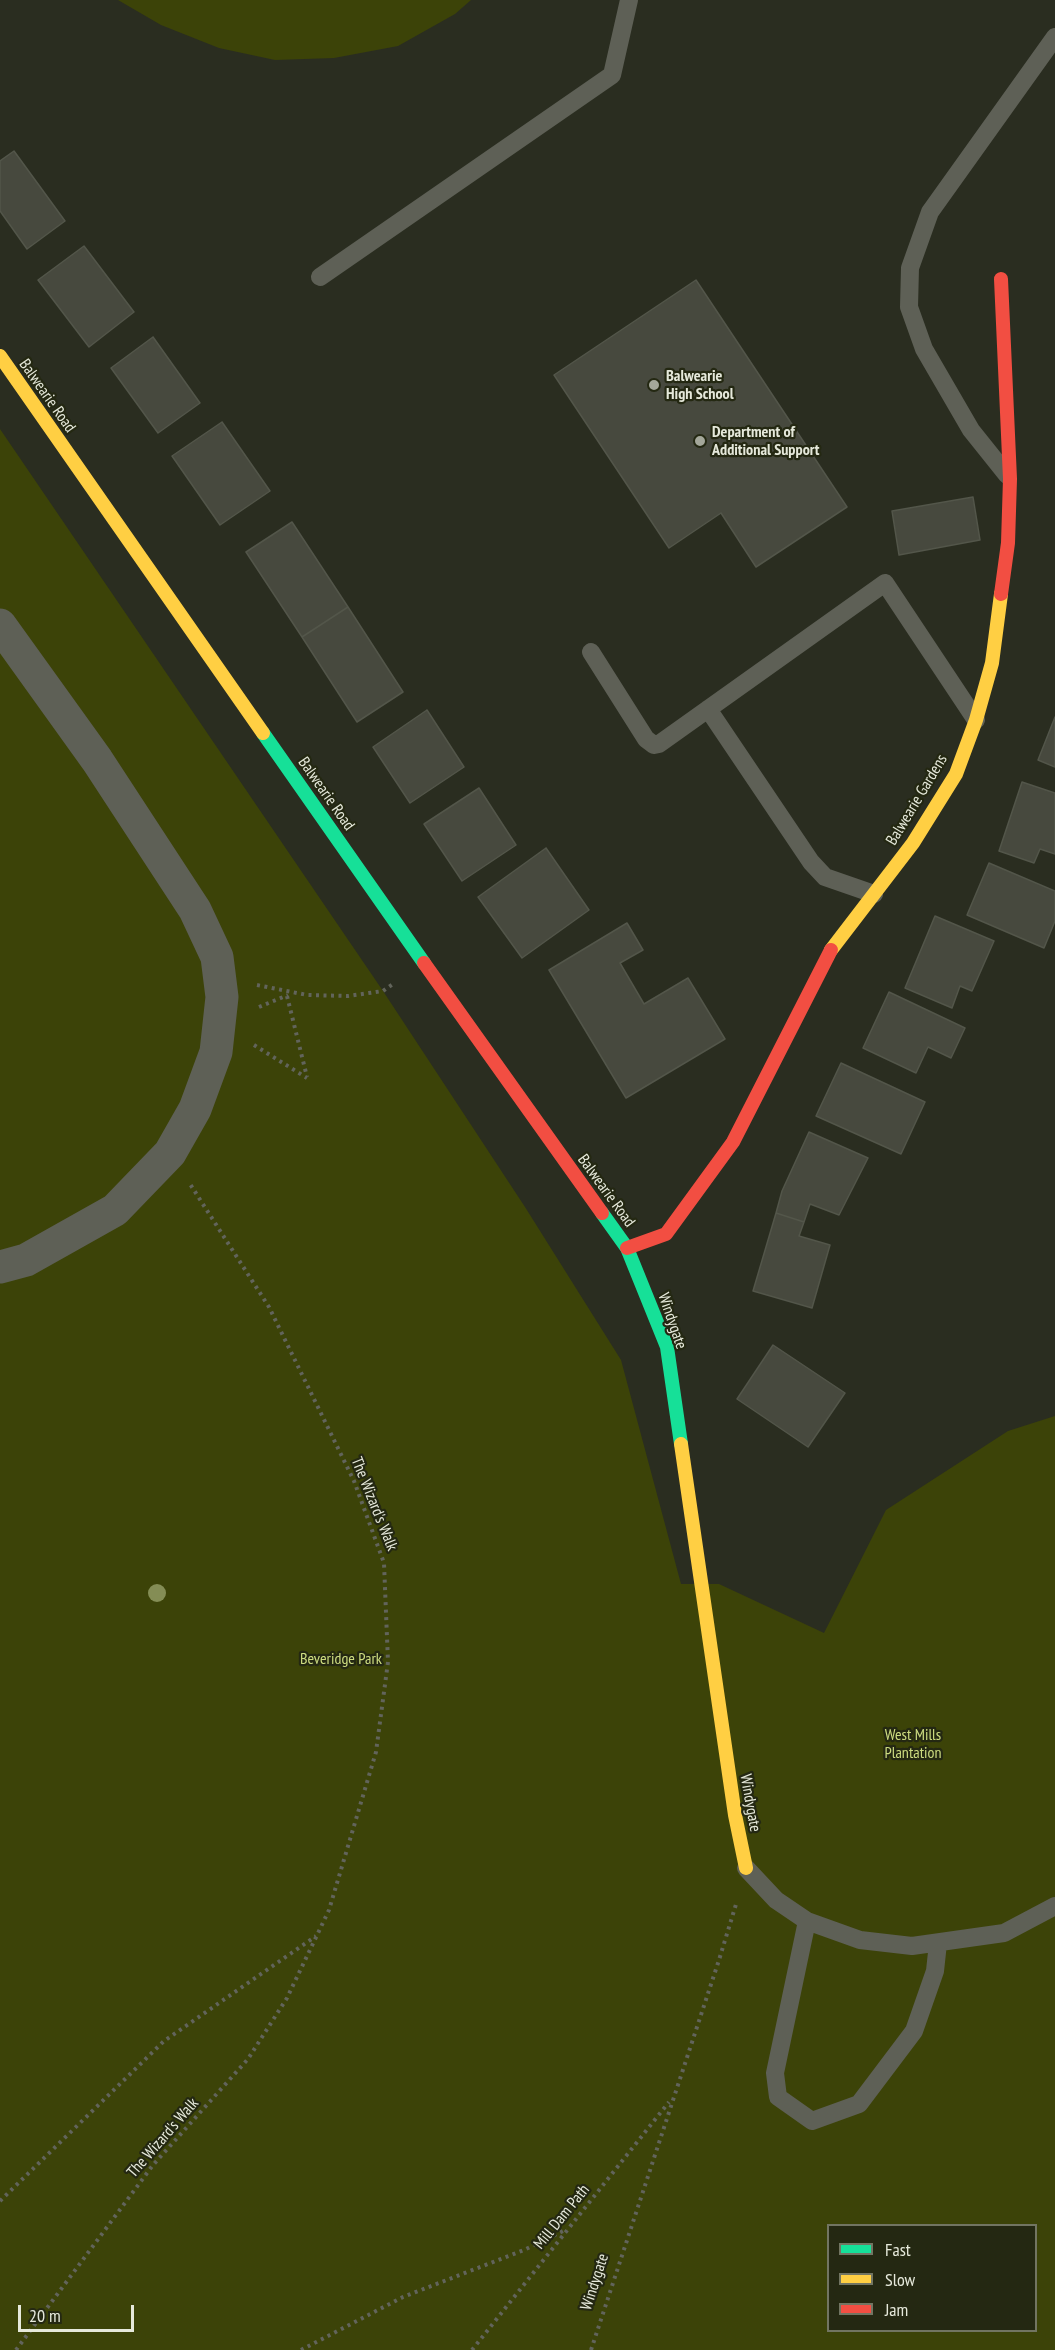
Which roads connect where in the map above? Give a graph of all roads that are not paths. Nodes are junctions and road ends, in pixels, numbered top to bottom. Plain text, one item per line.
1 (629, 0) edge
2 (1055, 37) edge
3 (320, 277) dead end
4 (1000, 279) dead end
5 (0, 356) edge
6 (1010, 479) junction
7 (0, 625) edge
8 (591, 652) dead end
9 (708, 709) junction
10 (976, 720) junction
11 (874, 894) junction
12 (627, 1248) junction
13 (0, 1267) edge
14 (746, 1868) joint
15 (1055, 1906) edge
16 (807, 1921) junction
17 (938, 1942) junction

1 - 3 lane
2 - 6 lane
4 - 6 street, Balwearie Gardens
5 - 12 street, Balwearie Road
6 - 10 street, Balwearie Gardens
7 - 13 street
8 - 9 lane
9 - 10 lane
9 - 11 lane
10 - 11 street, Balwearie Gardens
11 - 12 street, Balwearie Gardens
12 - 14 street, Windygate
14 - 16 lane
15 - 17 lane
16 - 17 lane
16 - 17 lane

